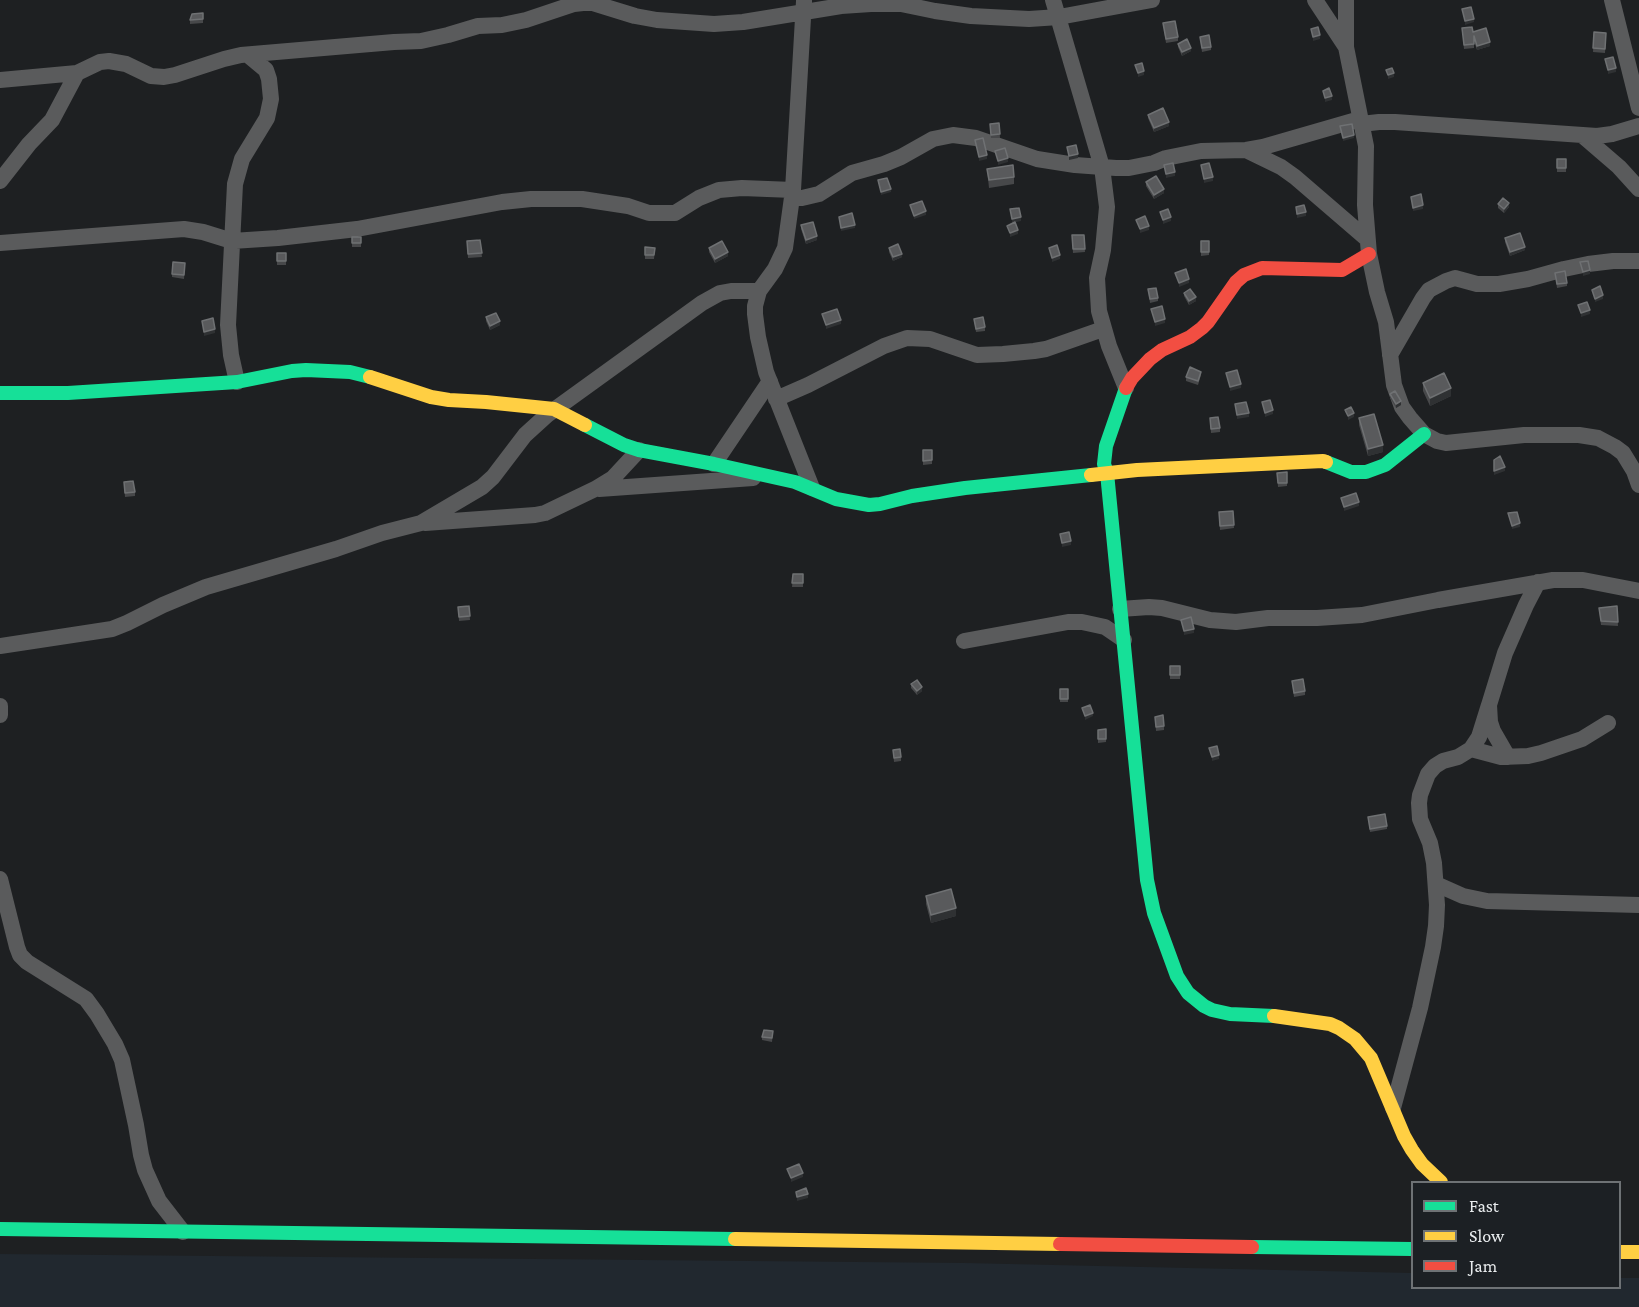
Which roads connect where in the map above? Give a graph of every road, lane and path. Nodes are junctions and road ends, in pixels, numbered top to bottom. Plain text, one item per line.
1 (1053, 0) edge
2 (1152, 0) edge
3 (1315, 0) edge
4 (1346, 0) edge
5 (1612, 0) edge
6 (804, 6) edge
7 (1059, 17) junction
8 (1346, 47) junction
9 (248, 55) junction
10 (77, 73) junction
11 (0, 80) edge
12 (1639, 108) edge
13 (1361, 122) junction
14 (1639, 126) edge
15 (1583, 136) junction
16 (1246, 150) junction
17 (1102, 167) junction
18 (0, 181) edge
19 (1639, 189) edge
20 (792, 194) junction
21 (232, 241) junction
22 (0, 243) edge
23 (1368, 246) junction
24 (1639, 261) edge
25 (759, 291) junction
26 (1103, 329) junction
27 (1390, 355) junction
28 (770, 381) junction
29 (237, 382) junction
30 (1126, 388) junction
31 (0, 393) edge
32 (776, 399) junction
33 (554, 410) junction
34 (1424, 434) junction
35 (639, 450) junction
36 (714, 464) junction
37 (1107, 473) junction
38 (771, 477) junction
39 (1639, 485) edge
40 (812, 488) junction
41 (595, 489) junction
42 (422, 523) junction
43 (1538, 582) junction
44 (1639, 591) edge
45 (1120, 609) junction
46 (1124, 640) junction
47 (964, 642) dead end
48 (0, 646) edge
49 (1490, 705) junction
50 (0, 706) edge
51 (0, 715) edge
52 (1608, 723) dead end
53 (1471, 749) junction
54 (1508, 758) junction
55 (0, 879) edge
56 (1436, 884) junction
57 (1639, 905) edge
58 (1393, 1108) junction
59 (1440, 1181) edge
60 (0, 1229) edge
61 (183, 1232) junction
62 (1411, 1249) edge
63 (1621, 1252) edge
64 (1639, 1252) edge

1 - 7 street
2 - 7 street
3 - 8 street
4 - 8 street
5 - 12 street
6 - 7 street
6 - 9 street
6 - 20 street
7 - 17 street
8 - 13 street
9 - 10 street
9 - 21 street
10 - 11 street
10 - 18 street
13 - 15 street
13 - 16 street
13 - 23 street
14 - 15 street
15 - 19 street
16 - 17 street
16 - 23 street
17 - 20 street
17 - 26 street
20 - 21 street
20 - 25 street
21 - 22 street
21 - 29 street
23 - 27 street
23 - 30 street
24 - 27 street
25 - 28 street
25 - 33 street
26 - 30 street
26 - 32 street
27 - 34 street
28 - 32 street
28 - 36 street
29 - 31 street
29 - 33 street
30 - 37 street
32 - 40 street
33 - 35 street
33 - 42 street
34 - 37 street
34 - 39 street
35 - 36 street
35 - 41 street
36 - 38 street
37 - 40 street
37 - 45 street
38 - 40 street
38 - 41 street
41 - 42 street
42 - 48 street
43 - 44 street
43 - 45 street
43 - 49 street
45 - 46 street
46 - 47 street
46 - 58 street
49 - 53 street
49 - 54 street
50 - 51 street
52 - 54 street
53 - 54 street
53 - 56 street
55 - 61 street
56 - 57 street
56 - 58 street
58 - 59 street
60 - 61 street
61 - 62 street
63 - 64 street

